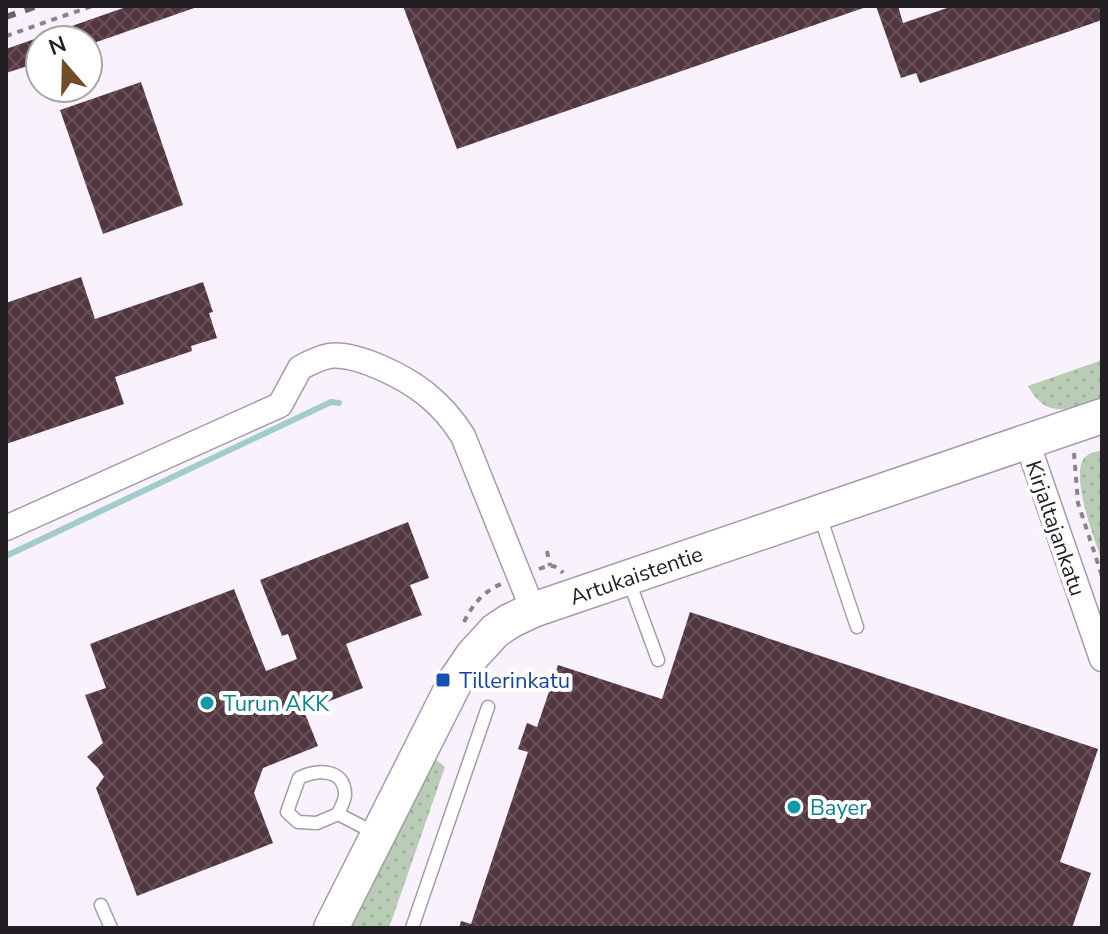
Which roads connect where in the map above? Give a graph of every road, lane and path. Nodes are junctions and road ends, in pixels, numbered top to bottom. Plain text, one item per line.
1 (92, 6) edge
2 (6, 36) edge
3 (1102, 416) edge
4 (1027, 442) junction
5 (1074, 453) dead end
6 (819, 513) junction
7 (6, 528) edge
8 (547, 551) dead end
9 (550, 566) junction
10 (542, 568) dead end
11 (1102, 576) edge
12 (628, 578) junction
13 (569, 581) dead end
14 (499, 585) dead end
15 (487, 590) dead end
16 (533, 610) junction
17 (857, 627) dead end
18 (1102, 659) edge
19 (658, 660) dead end
20 (488, 707) dead end
21 (338, 814) junction
22 (378, 834) junction
23 (101, 905) dead end
24 (111, 928) edge
25 (331, 928) edge
26 (412, 928) edge

1 - 2 path
3 - 4 street, Artukaistentie
4 - 6 street, Artukaistentie
4 - 18 street, Kirjaltajankatu
5 - 11 path
6 - 12 street, Artukaistentie
6 - 17 lane
7 - 16 street
8 - 9 path
9 - 10 path
9 - 13 path
12 - 16 street, Artukaistentie
12 - 19 lane
14 - 15 path
16 - 22 street, Artukaistentie
20 - 26 lane
21 - 21 lane
21 - 22 lane
22 - 25 street, Artukaistentie
23 - 24 lane

